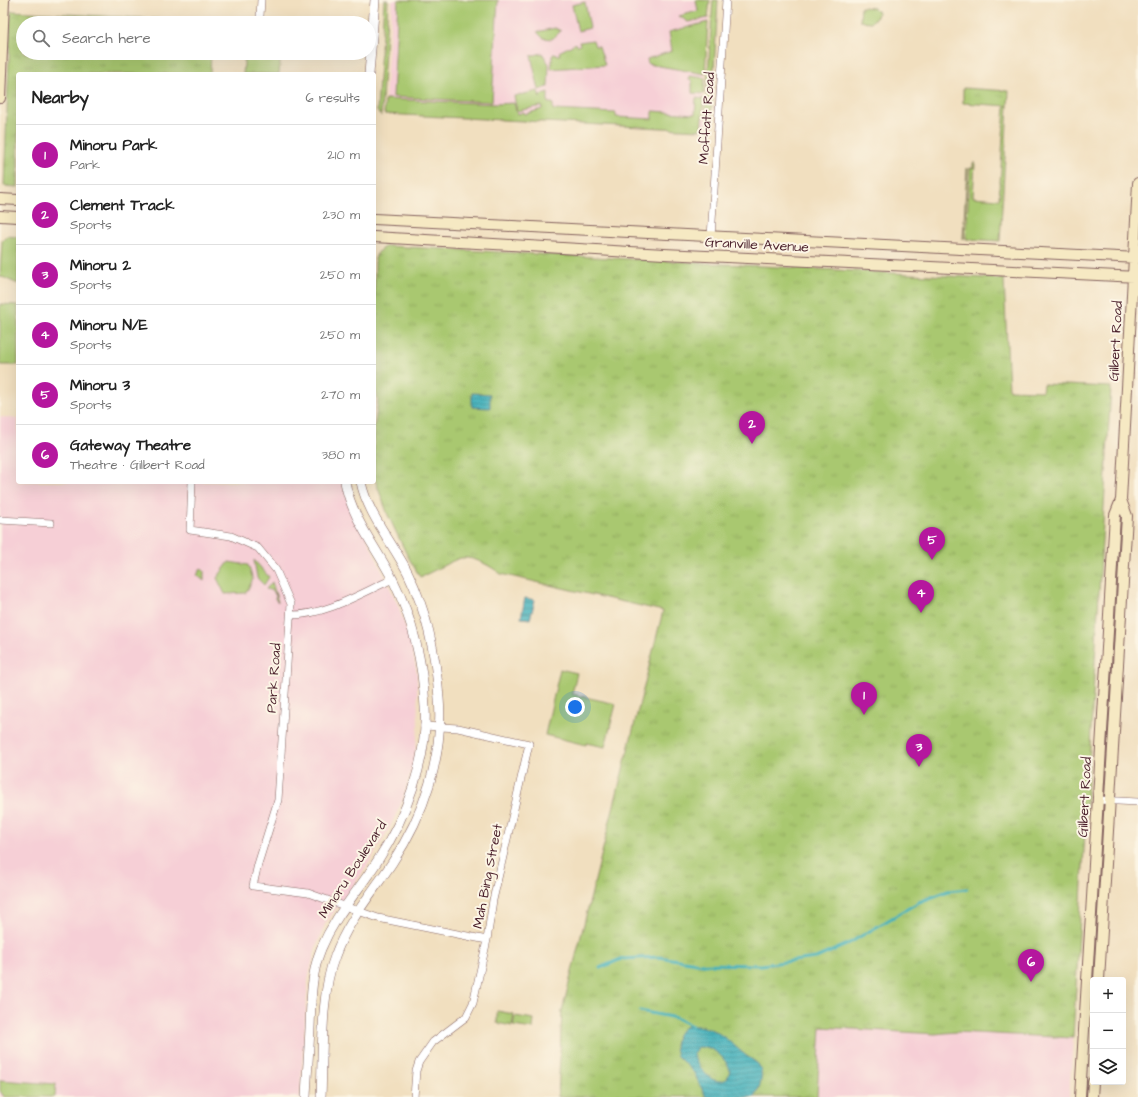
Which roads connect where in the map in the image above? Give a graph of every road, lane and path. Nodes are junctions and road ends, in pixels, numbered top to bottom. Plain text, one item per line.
1 (4, 0) edge
2 (261, 0) edge
3 (375, 0) edge
4 (726, 0) edge
5 (260, 16) dead end
6 (374, 16) edge
7 (370, 60) edge
8 (369, 72) edge
9 (0, 98) edge
10 (1138, 183) edge
11 (0, 199) edge
12 (16, 200) edge
13 (0, 216) edge
14 (16, 217) edge
15 (376, 219) edge
16 (376, 237) edge
17 (711, 237) junction
18 (1136, 258) edge
19 (1135, 277) edge
20 (192, 484) edge
21 (346, 484) edge
22 (362, 484) edge
23 (1121, 500) junction
24 (0, 520) edge
25 (51, 523) dead end
26 (393, 579) junction
27 (291, 615) junction
28 (424, 726) junction
29 (439, 727) junction
30 (1098, 800) junction
31 (1110, 801) junction
32 (1138, 802) edge
33 (344, 905) junction
34 (359, 911) junction
35 (487, 940) junction
36 (1099, 977) edge
37 (1093, 1085) edge
38 (306, 1097) edge
39 (320, 1097) edge
40 (414, 1097) edge
41 (1080, 1097) edge
42 (1092, 1097) edge

1 - 9 main road
2 - 5 street
3 - 6 street
4 - 17 street, Moffatt Road
7 - 8 street
10 - 18 main road, Gilbert Road
11 - 12 main road
13 - 14 main road
15 - 17 main road, Granville Avenue
16 - 19 main road, Granville Avenue
17 - 18 main road, Granville Avenue
18 - 19 main road, Gilbert Road
19 - 23 main road, Gilbert Road
20 - 27 street, Park Road
21 - 26 street, Minoru Boulevard
22 - 29 street, Minoru Boulevard
23 - 30 main road, Gilbert Road
23 - 31 main road, Gilbert Road
24 - 25 street
26 - 27 street
26 - 28 street, Minoru Boulevard
27 - 33 street, Park Road
28 - 29 street, Mah Bing Street
28 - 33 street, Minoru Boulevard
29 - 34 street, Minoru Boulevard
29 - 35 street, Mah Bing Street
30 - 31 street
30 - 41 main road, Gilbert Road
31 - 32 street
31 - 36 main road, Gilbert Road
33 - 34 street
33 - 38 street, Minoru Boulevard
34 - 35 street
34 - 39 street, Minoru Boulevard
35 - 40 street, Mah Bing Street
37 - 42 main road

